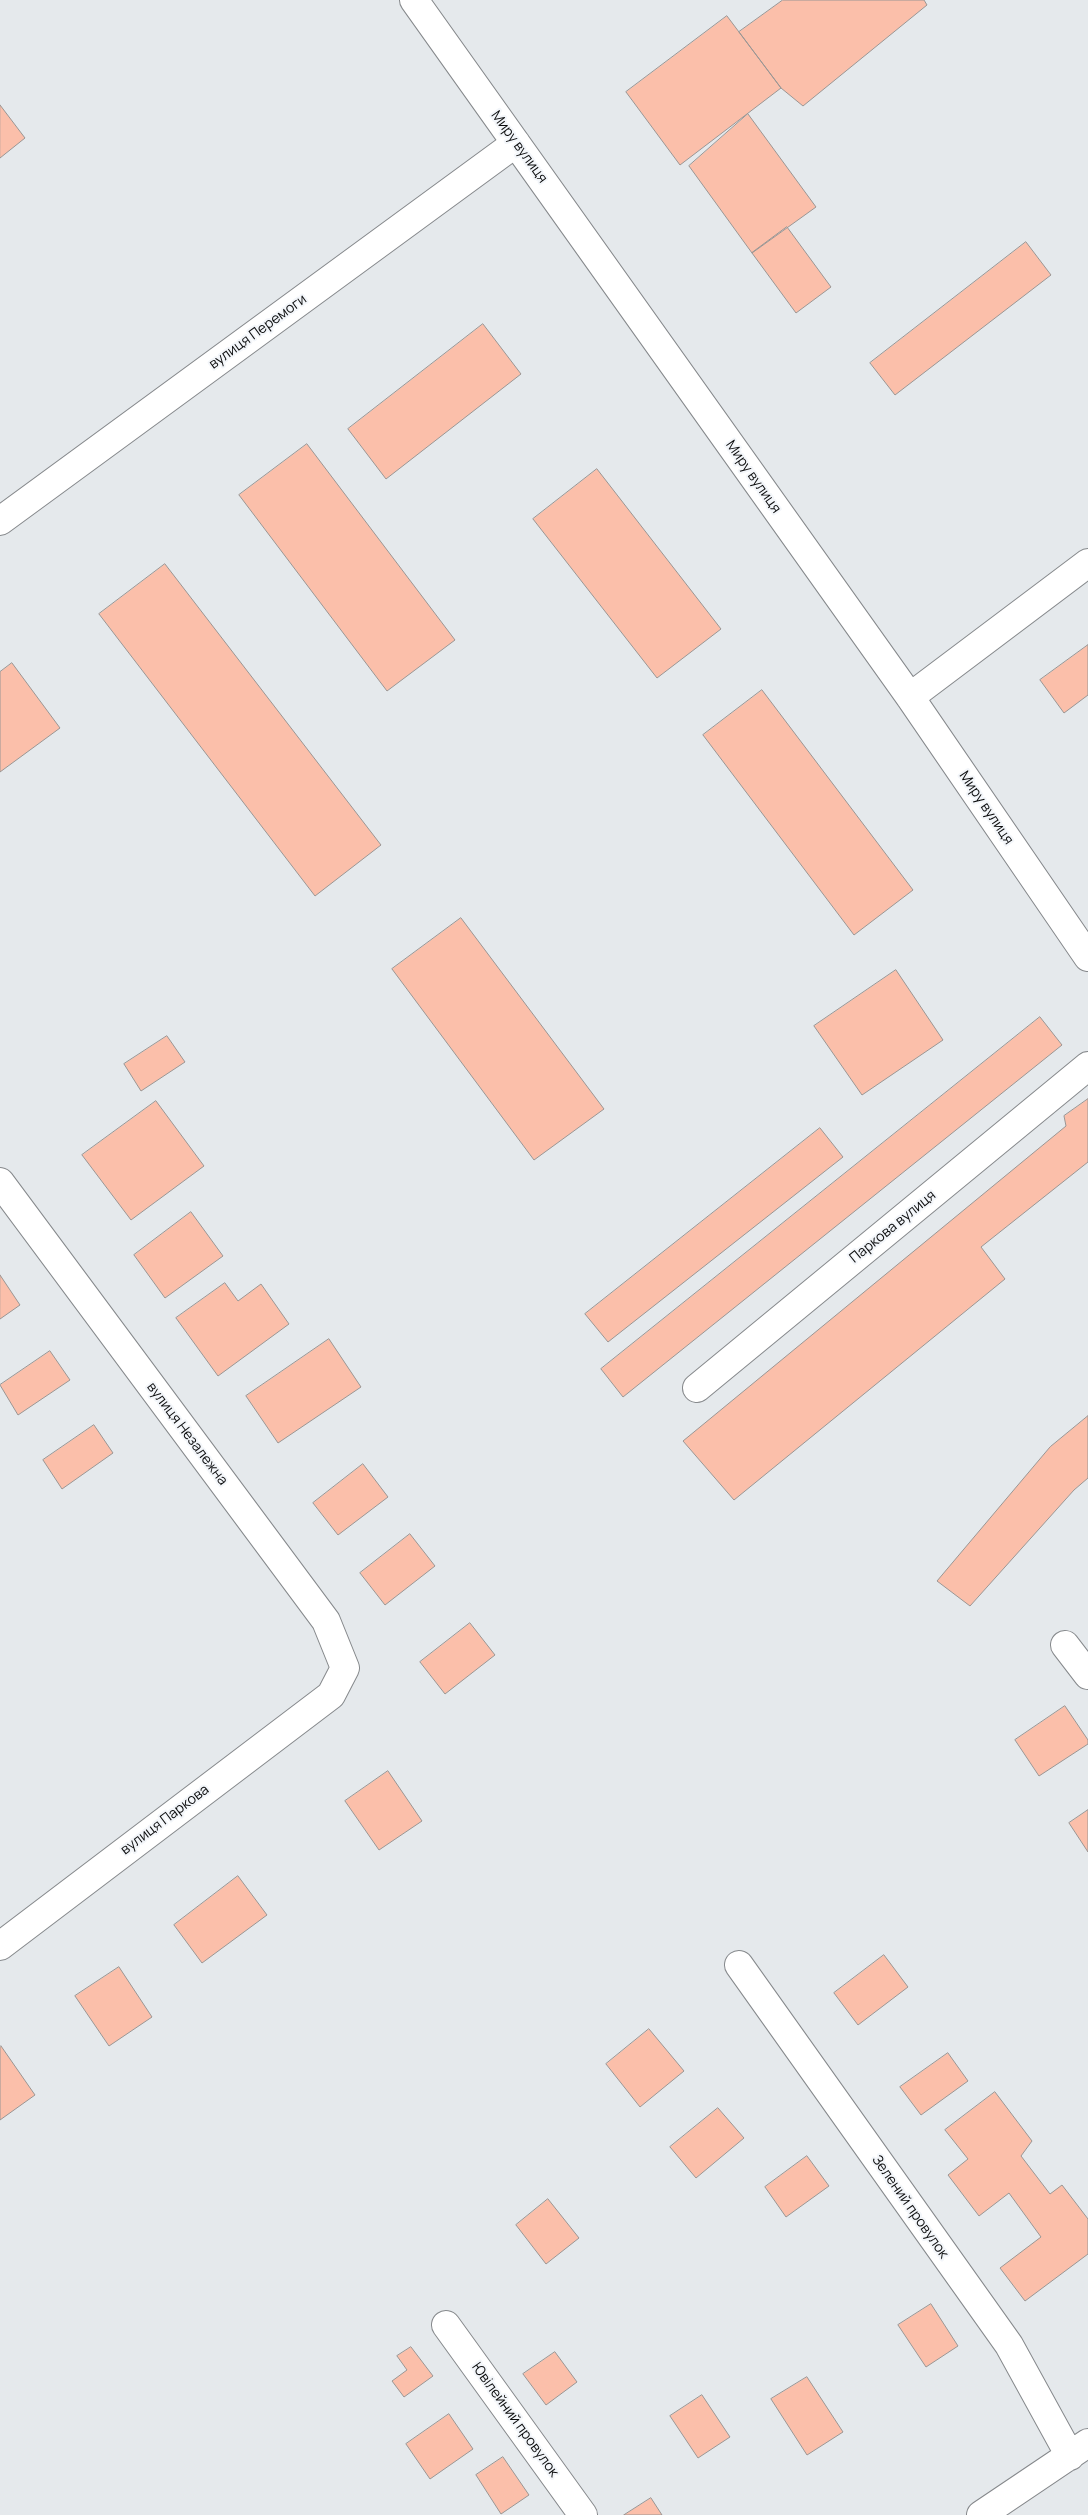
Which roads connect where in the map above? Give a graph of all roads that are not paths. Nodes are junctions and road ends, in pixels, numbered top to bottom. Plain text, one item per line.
1 (414, 0) edge
2 (516, 143) junction
3 (0, 521) edge
4 (1088, 563) edge
5 (910, 697) junction
6 (1088, 957) edge
7 (1088, 1066) edge
8 (0, 1182) edge
9 (697, 1388) dead end
10 (1065, 1645) dead end
11 (1088, 1675) edge
12 (331, 1695) joint
13 (0, 1946) edge
14 (739, 1965) dead end
15 (446, 2325) dead end
16 (1079, 2449) edge
17 (583, 2515) edge
18 (981, 2515) edge

1 - 2 street, Миру вулиця
2 - 3 street, вулиця Перемоги
2 - 5 street, Миру вулиця
4 - 5 street
5 - 6 street, Миру вулиця
7 - 9 street, Паркова вулиця
8 - 12 street, вулиця Незалежна
10 - 11 street
12 - 13 street, вулиця Паркова
14 - 16 street, Зелений провулок
15 - 17 street, Ювілейний провулок
16 - 18 street

